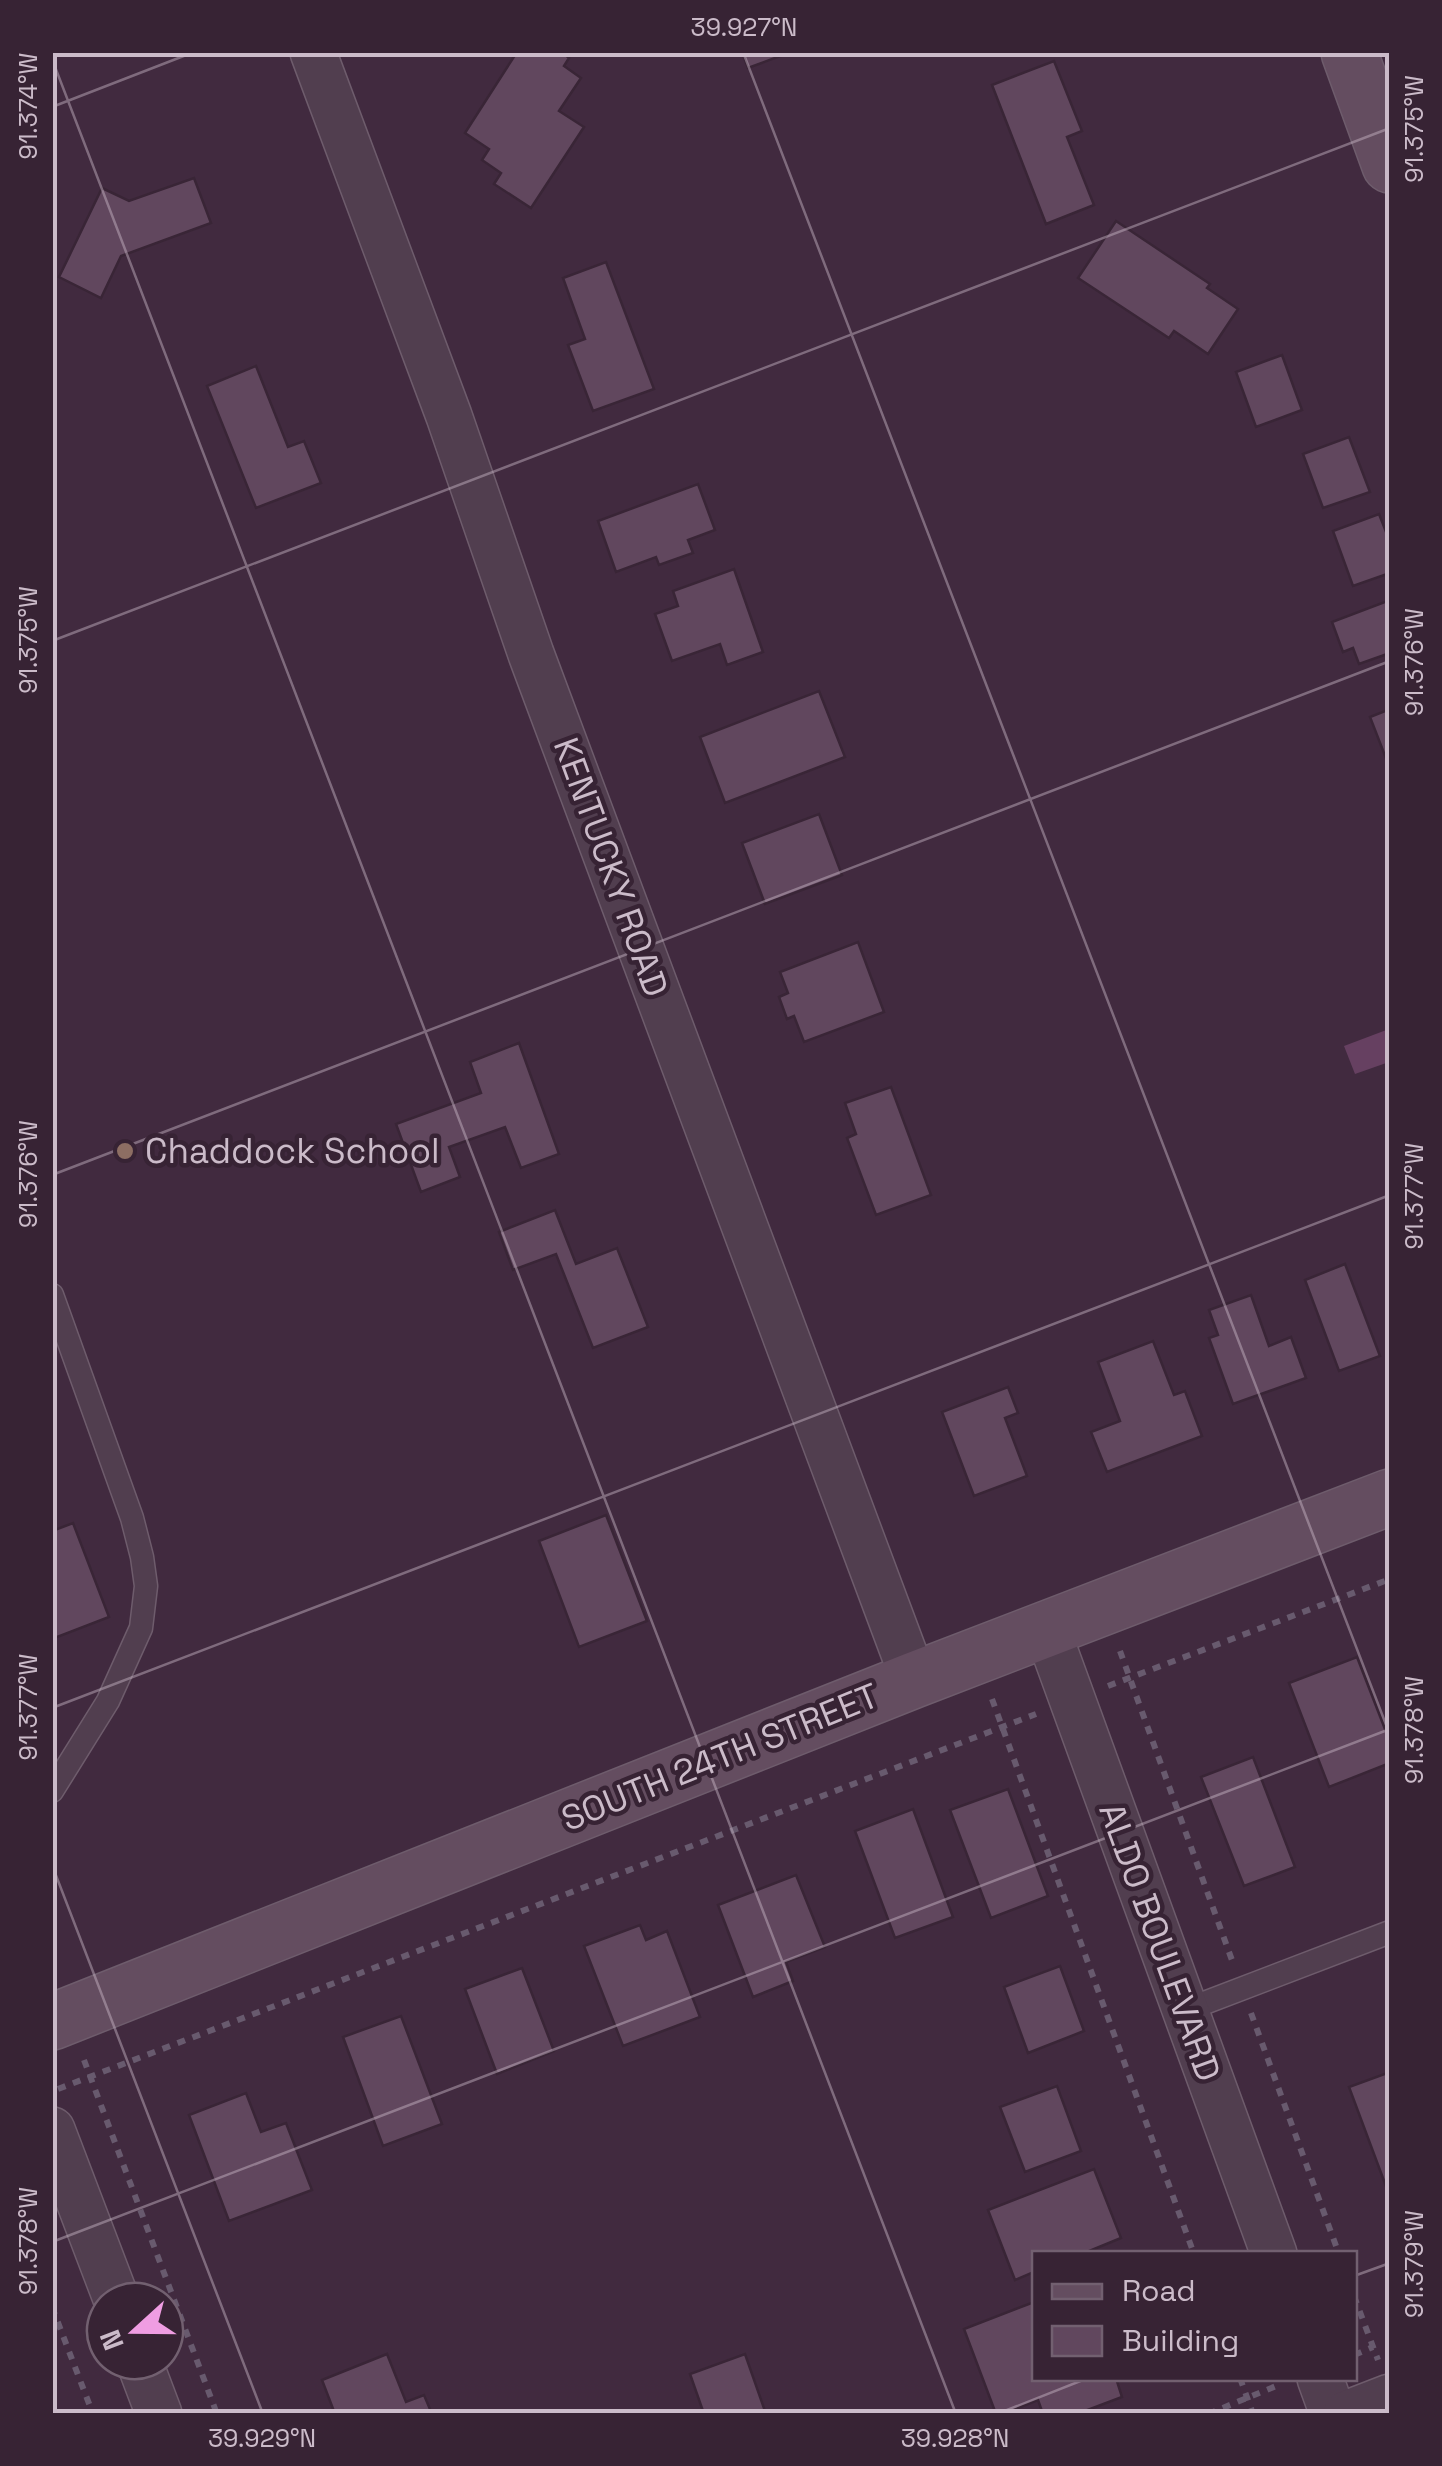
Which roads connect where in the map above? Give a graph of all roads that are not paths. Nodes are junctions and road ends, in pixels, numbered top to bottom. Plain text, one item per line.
1 (313, 52) edge
2 (1349, 52) edge
3 (1390, 165) edge
4 (52, 1295) edge
5 (1390, 1498) edge
6 (1046, 1630) junction
7 (914, 1680) junction
8 (52, 1792) edge
9 (1390, 1932) edge
10 (1186, 2010) junction
11 (60, 2019) edge
12 (52, 2130) edge
13 (1273, 2251) edge
14 (109, 2281) edge
15 (1384, 2380) edge
16 (147, 2381) edge
17 (1321, 2381) edge
18 (159, 2414) edge
19 (1333, 2414) edge
20 (1346, 2414) edge

1 - 7 street, KENTUCKY ROAD
2 - 3 main road
4 - 8 lane
5 - 6 main road, SOUTH 24TH STREET
6 - 7 main road, SOUTH 24TH STREET
6 - 10 street, ALDO BOULEVARD
7 - 11 main road, SOUTH 24TH STREET
9 - 10 lane
10 - 13 street, ALDO BOULEVARD
12 - 14 street
15 - 20 street
16 - 18 street
17 - 19 street

